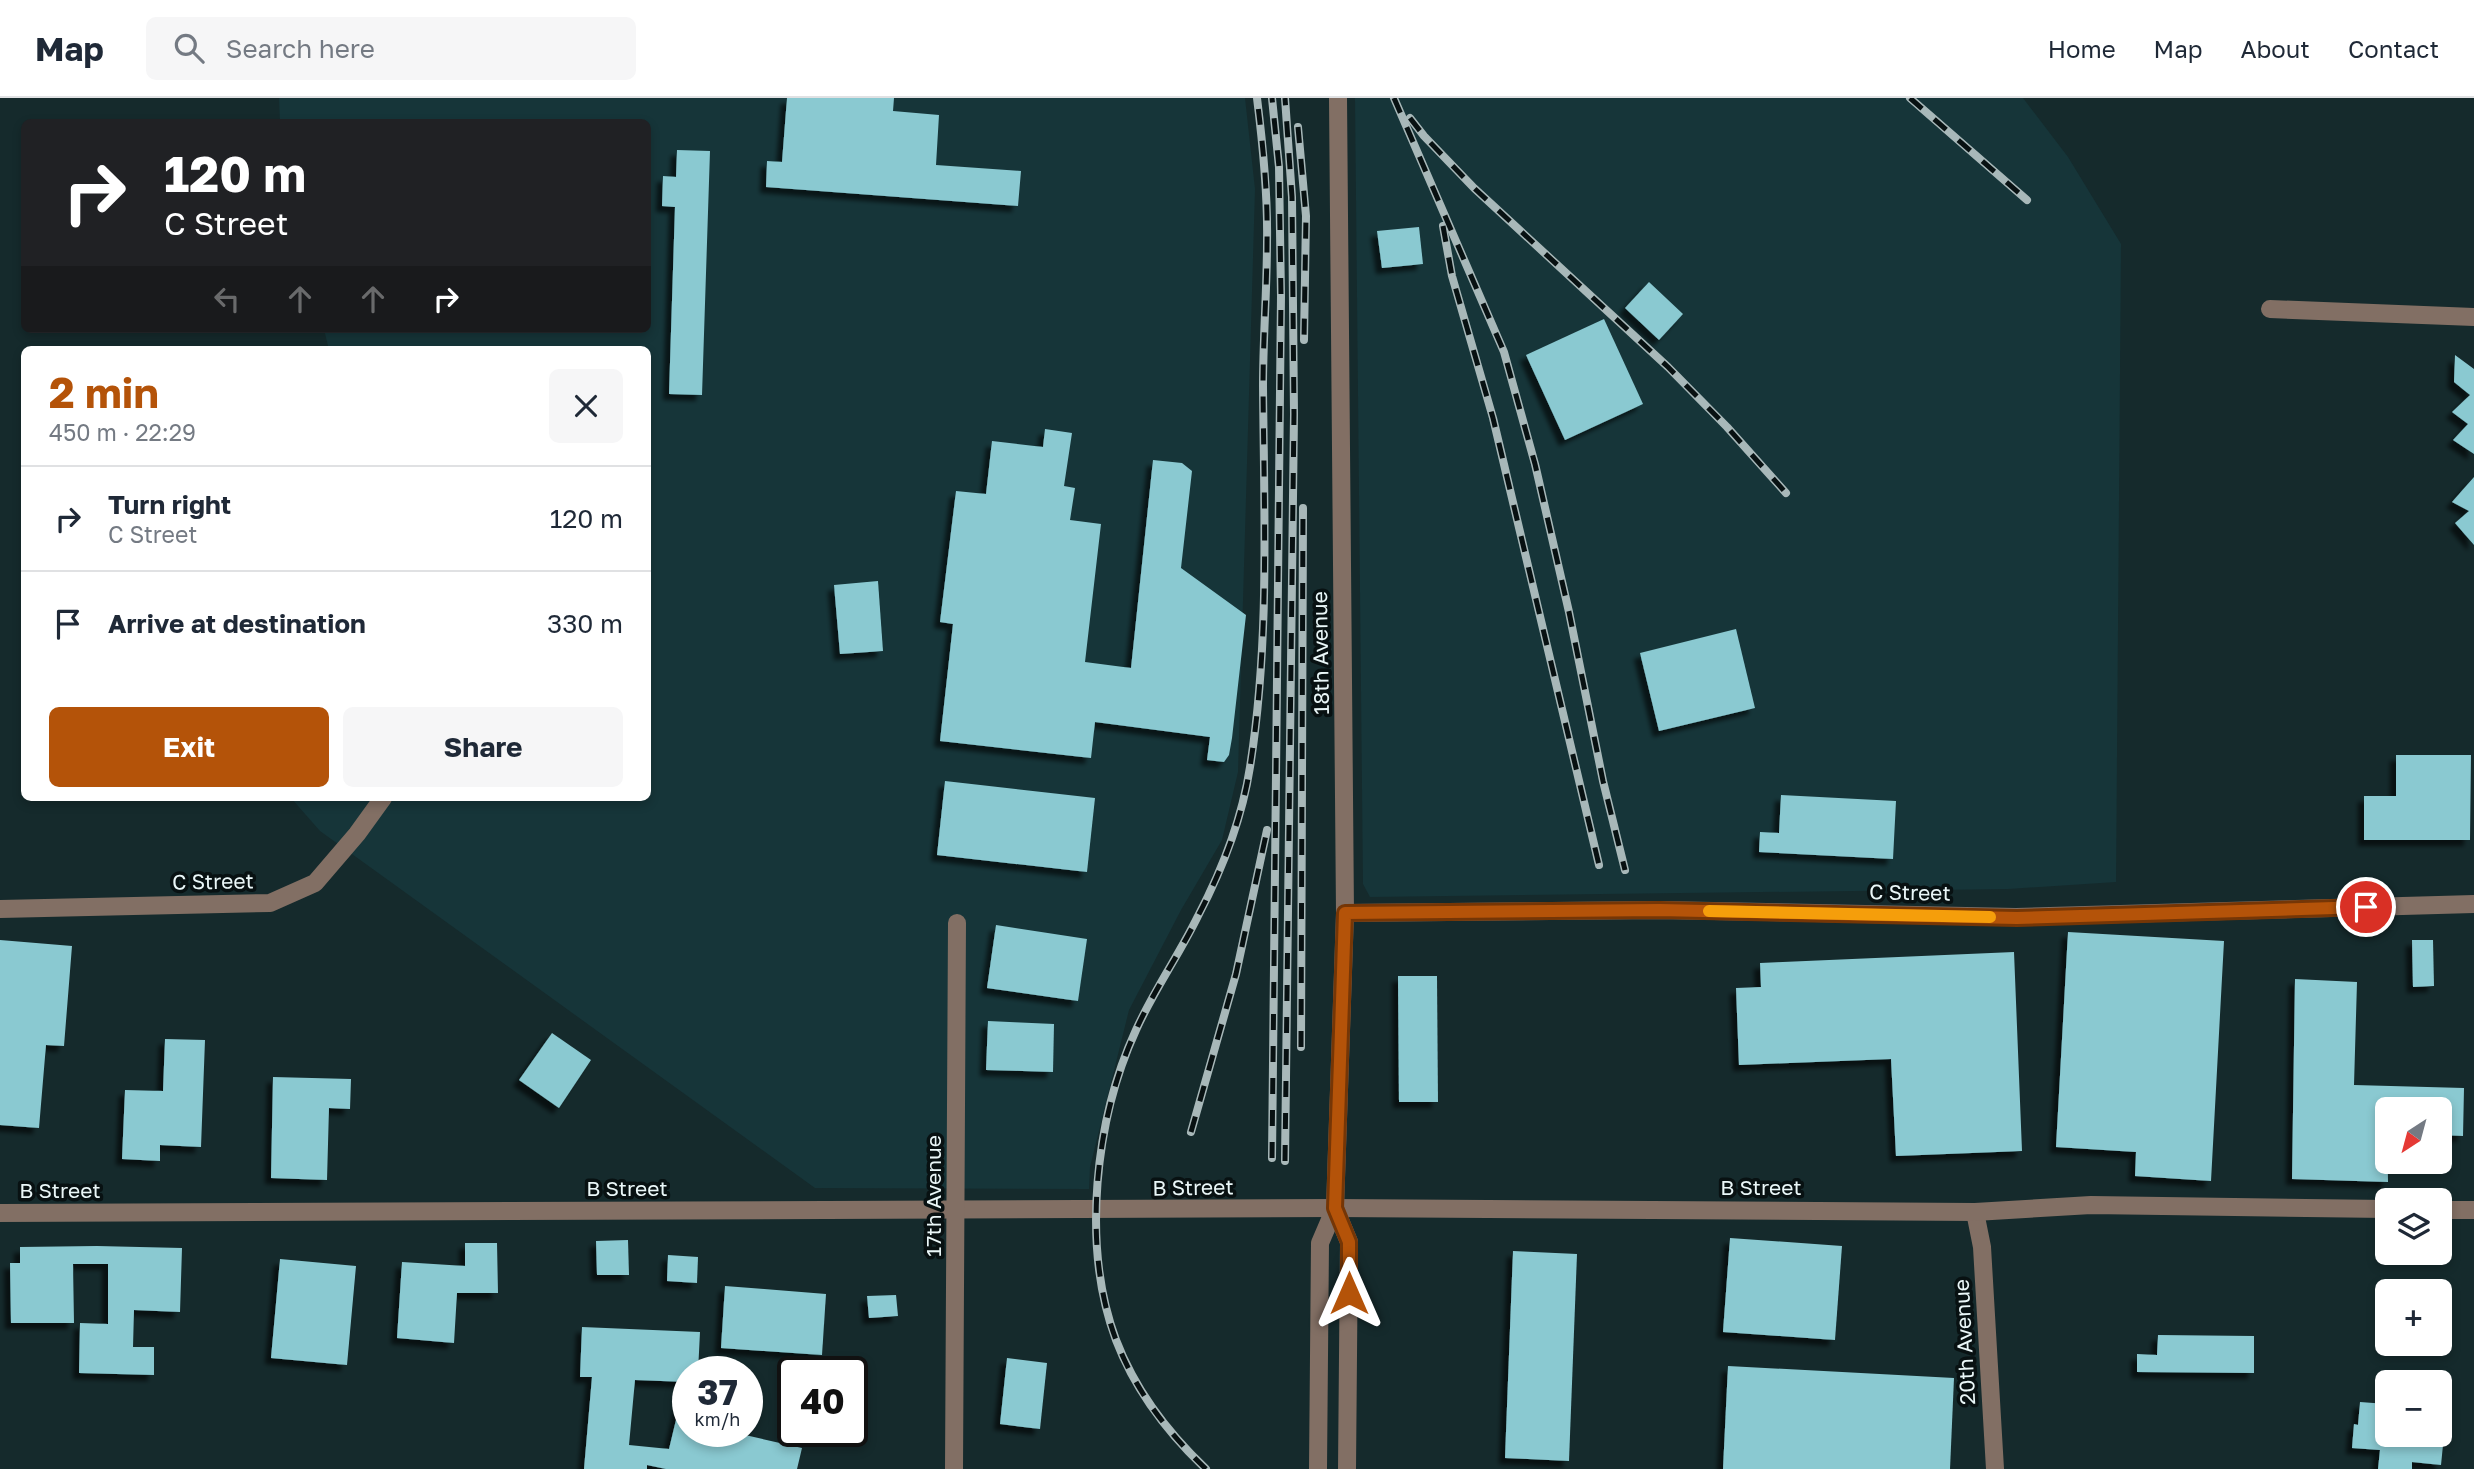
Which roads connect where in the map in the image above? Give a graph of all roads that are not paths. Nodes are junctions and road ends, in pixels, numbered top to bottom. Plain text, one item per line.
1 (1338, 98) edge
2 (2270, 309) dead end
3 (2474, 317) edge
4 (381, 801) edge
5 (2474, 904) edge
6 (0, 909) edge
7 (1345, 913) junction
8 (957, 923) dead end
9 (1335, 1208) junction
10 (2375, 1209) edge
11 (956, 1210) junction
12 (2452, 1210) edge
13 (2474, 1210) edge
14 (1975, 1212) junction
15 (0, 1213) edge
16 (954, 1469) edge
17 (1318, 1469) edge
18 (1347, 1469) edge
19 (1995, 1469) edge

1 - 7 street, 18th Avenue
2 - 3 street
4 - 6 street, C Street
5 - 7 street, C Street
7 - 9 street, 18th Avenue
8 - 11 street, 17th Avenue
9 - 11 street, B Street
9 - 14 street, B Street
9 - 17 street, 18th Avenue
9 - 18 street, 18th Avenue
10 - 14 street, B Street
11 - 15 street, B Street
11 - 16 street, 17th Avenue
12 - 13 street
14 - 19 street, 20th Avenue

